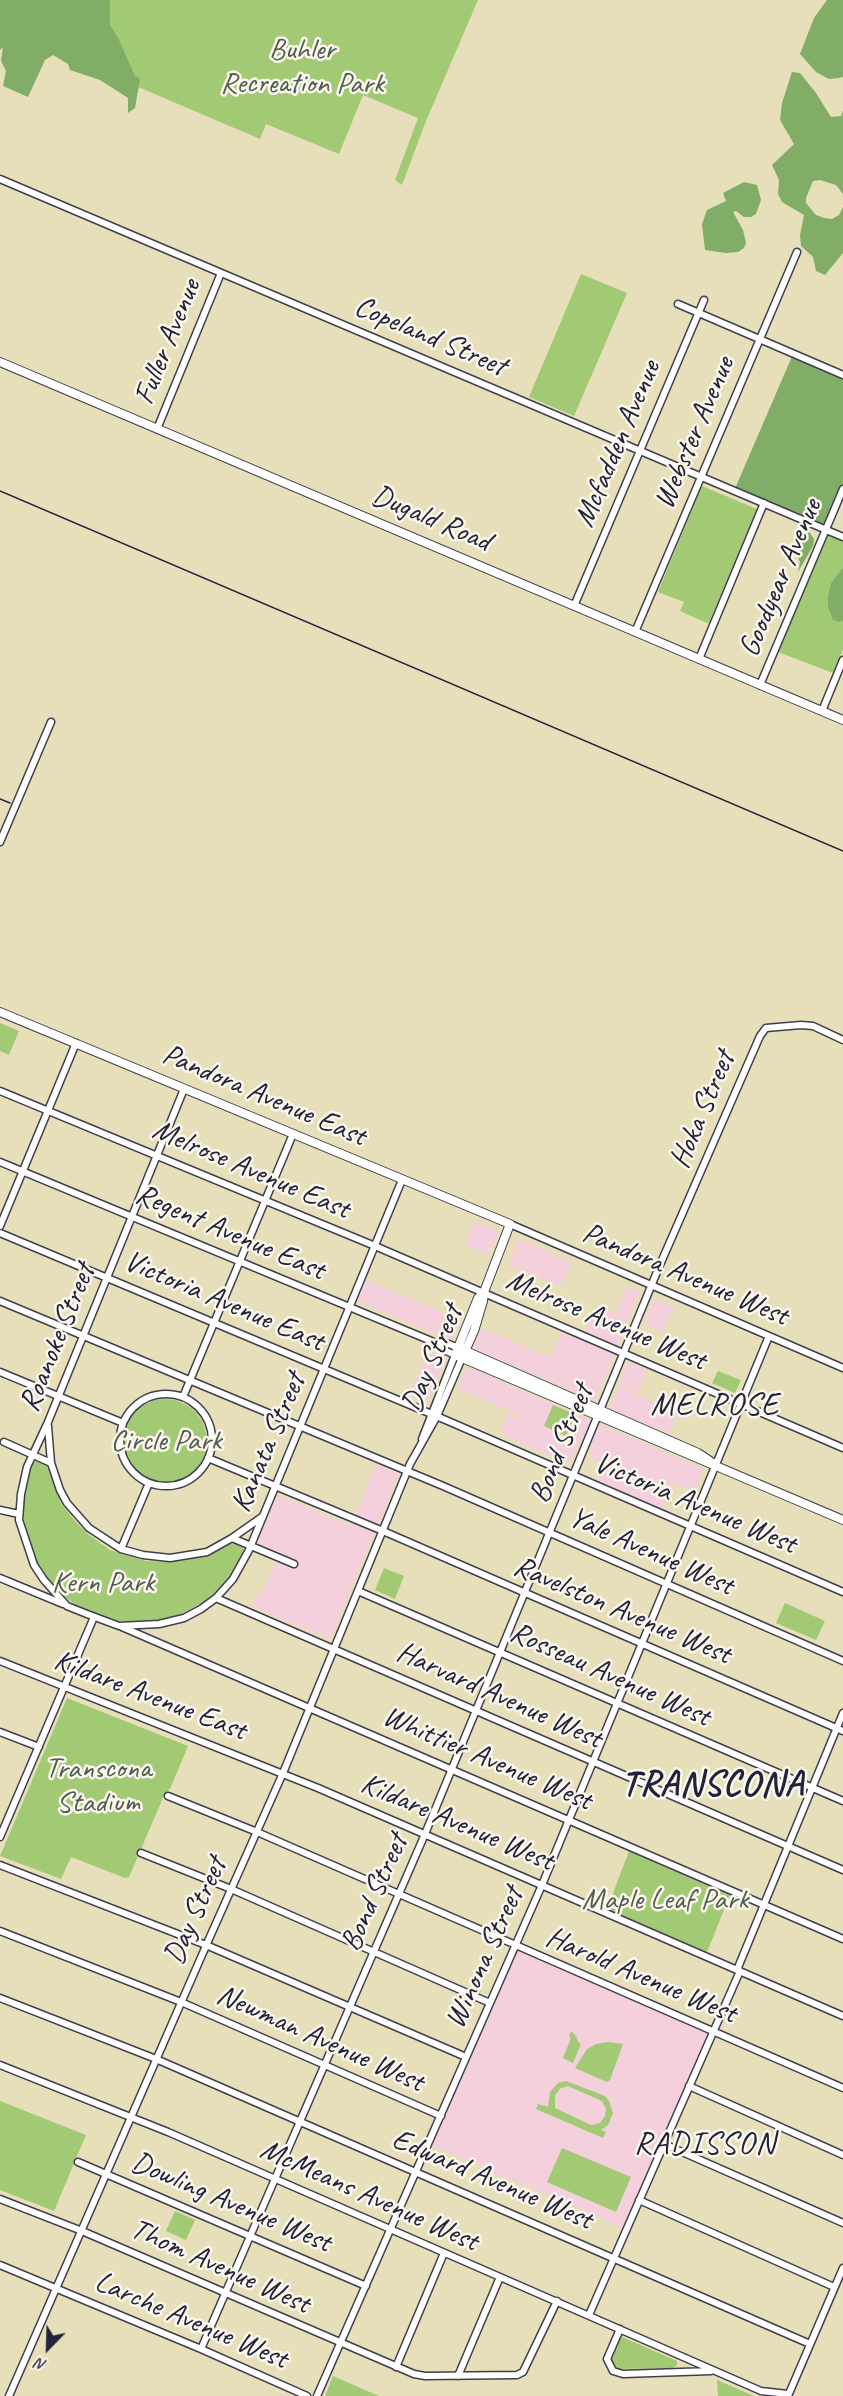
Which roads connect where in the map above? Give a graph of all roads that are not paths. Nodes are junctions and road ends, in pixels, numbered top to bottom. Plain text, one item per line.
1 (0, 179) edge
2 (797, 252) dead end
3 (221, 273) junction
4 (704, 300) dead end
5 (678, 304) dead end
6 (698, 313) junction
7 (759, 339) junction
8 (0, 362) edge
9 (843, 375) edge
10 (157, 429) junction
11 (640, 451) junction
12 (702, 477) junction
13 (843, 489) edge
14 (764, 503) junction
15 (825, 530) junction
16 (843, 537) edge
17 (574, 606) junction
18 (635, 632) junction
19 (699, 659) junction
20 (843, 660) edge
21 (760, 685) junction
22 (822, 711) junction
23 (843, 720) edge
24 (51, 722) dead end
25 (0, 822) edge
26 (7, 825) junction
27 (0, 842) edge
28 (0, 1012) edge
29 (843, 1040) edge
30 (76, 1043) junction
31 (184, 1089) junction
32 (0, 1091) edge
33 (48, 1111) junction
34 (293, 1134) junction
35 (157, 1154) junction
36 (0, 1162) edge
37 (22, 1172) junction
38 (402, 1180) junction
39 (266, 1200) junction
40 (132, 1216) junction
41 (510, 1224) junction
42 (0, 1226) edge
43 (0, 1233) edge
44 (375, 1246) junction
45 (241, 1262) junction
46 (106, 1278) junction
47 (652, 1285) junction
48 (483, 1292) junction
49 (0, 1301) edge
50 (349, 1307) junction
51 (215, 1324) junction
52 (82, 1335) junction
53 (769, 1336) junction
54 (460, 1353) junction
55 (624, 1353) junction
56 (324, 1368) junction
57 (843, 1368) edge
58 (0, 1372) edge
59 (191, 1380) junction
60 (58, 1396) junction
61 (183, 1398) junction
62 (741, 1403) junction
63 (599, 1413) junction
64 (434, 1414) junction
65 (48, 1422) junction
66 (123, 1423) junction
67 (301, 1427) junction
68 (4, 1442) dead end
69 (843, 1448) edge
70 (33, 1455) junction
71 (208, 1458) junction
72 (51, 1463) junction
73 (716, 1465) junction
74 (408, 1471) junction
75 (574, 1475) junction
76 (149, 1483) junction
77 (276, 1486) junction
78 (0, 1510) edge
79 (19, 1514) junction
80 (262, 1516) junction
81 (843, 1520) edge
82 (691, 1526) junction
83 (383, 1531) junction
84 (550, 1533) junction
85 (232, 1538) junction
86 (251, 1546) junction
87 (121, 1549) junction
88 (294, 1564) dead end
89 (0, 1578) edge
90 (667, 1584) junction
91 (358, 1591) junction
92 (843, 1592) edge
93 (525, 1594) junction
94 (216, 1598) junction
95 (67, 1606) junction
96 (94, 1617) junction
97 (119, 1626) junction
98 (642, 1644) junction
99 (334, 1649) junction
100 (501, 1652) junction
101 (0, 1661) edge
102 (843, 1661) edge
103 (66, 1687) junction
104 (617, 1703) junction
105 (310, 1707) junction
106 (477, 1710) junction
107 (843, 1713) edge
108 (840, 1730) edge
109 (0, 1732) edge
110 (39, 1748) junction
111 (592, 1761) junction
112 (453, 1769) junction
113 (283, 1773) junction
114 (812, 1788) junction
115 (168, 1796) dead end
116 (843, 1802) edge
117 (568, 1819) junction
118 (257, 1832) junction
119 (425, 1834) junction
120 (0, 1837) edge
121 (788, 1846) junction
122 (141, 1853) dead end
123 (0, 1865) edge
124 (843, 1870) edge
125 (542, 1885) junction
126 (231, 1889) junction
127 (399, 1894) junction
128 (764, 1905) junction
129 (0, 1931) edge
130 (843, 1939) edge
131 (206, 1945) junction
132 (516, 1946) junction
133 (374, 1951) junction
134 (738, 1970) junction
135 (0, 1998) edge
136 (181, 2002) junction
137 (490, 2002) junction
138 (349, 2007) junction
139 (843, 2016) edge
140 (713, 2031) junction
141 (466, 2057) junction
142 (156, 2059) junction
143 (325, 2064) junction
144 (0, 2065) edge
145 (689, 2086) junction
146 (843, 2088) edge
147 (441, 2116) junction
148 (132, 2117) junction
149 (300, 2121) junction
150 (664, 2144) junction
151 (843, 2155) edge
152 (78, 2162) dead end
153 (416, 2173) junction
154 (107, 2174) junction
155 (275, 2180) junction
156 (0, 2199) edge
157 (639, 2200) junction
158 (843, 2223) edge
159 (391, 2230) junction
160 (82, 2231) junction
161 (249, 2236) junction
162 (444, 2253) junction
163 (614, 2258) junction
164 (0, 2265) edge
165 (843, 2268) edge
166 (500, 2277) junction
167 (366, 2286) junction
168 (57, 2288) junction
169 (834, 2288) junction
170 (225, 2294) junction
171 (557, 2301) junction
172 (589, 2315) junction
173 (620, 2329) junction
174 (341, 2343) junction
175 (810, 2344) junction
176 (201, 2349) junction
177 (682, 2357) junction
178 (396, 2367) junction
179 (715, 2371) junction
180 (678, 2372) junction
181 (458, 2376) junction
182 (788, 2395) edge
183 (9, 2396) edge
184 (307, 2396) edge
185 (317, 2396) edge

1 - 3 street, Copeland Street
2 - 7 street, Webster Avenue
3 - 10 street, Fuller Avenue
3 - 11 street, Copeland Street
4 - 6 street, Mcfadden Avenue
5 - 6 street
6 - 7 street
6 - 11 street, Mcfadden Avenue
7 - 9 street
7 - 12 street, Webster Avenue
8 - 10 main road, Dugald Road
10 - 17 main road, Dugald Road
11 - 12 street, Copeland Street
11 - 17 street, Mcfadden Avenue
12 - 14 street, Copeland Street
12 - 18 street, Webster Avenue
13 - 15 street, Goodyear Avenue
14 - 15 street, Copeland Street
14 - 19 street
15 - 16 street, Copeland Street
15 - 21 street, Goodyear Avenue
17 - 18 main road, Dugald Road
18 - 19 main road, Dugald Road
19 - 21 main road, Dugald Road
20 - 22 street
21 - 22 main road, Dugald Road
22 - 23 main road, Dugald Road
24 - 26 street
25 - 26 street
26 - 27 street
28 - 30 main road, Pandora Avenue East
29 - 47 street, Hoka Street
30 - 31 main road, Pandora Avenue East
30 - 33 street
31 - 34 main road, Pandora Avenue East
31 - 35 street, Roanoke Street
32 - 33 street, Melrose Avenue East
33 - 35 street, Melrose Avenue East
33 - 37 street
34 - 38 main road, Pandora Avenue East
34 - 39 street
35 - 39 street, Melrose Avenue East
35 - 40 street, Roanoke Street
36 - 37 street, Regent Avenue East
37 - 40 street, Regent Avenue East
37 - 42 street
38 - 41 main road, Pandora Avenue East
38 - 44 street, Kanata Street
39 - 44 street, Melrose Avenue East
39 - 45 street
40 - 45 street, Regent Avenue East
40 - 46 street, Roanoke Street
41 - 47 street, Pandora Avenue West
41 - 48 main road, Day Street
43 - 46 street, Victoria Avenue East
44 - 48 street, Melrose Avenue East
44 - 50 street, Kanata Street
45 - 50 street, Regent Avenue East
45 - 51 street
46 - 51 street, Victoria Avenue East
46 - 52 street, Roanoke Street
47 - 53 street, Pandora Avenue West
47 - 55 street, Bond Street
48 - 54 main road, Day Street
48 - 55 street, Melrose Avenue West
49 - 52 street, Yale Avenue West
50 - 54 street, Regent Avenue East
50 - 56 street, Kanata Street
51 - 56 street, Victoria Avenue East
51 - 59 street
52 - 59 street, Yale Avenue West
52 - 60 street, Roanoke Street
53 - 57 street, Pandora Avenue West
53 - 62 street, Winona Street
54 - 63 main road
54 - 64 street, Day Street
55 - 62 street, Melrose Avenue West
55 - 63 street, Bond Street
56 - 64 street, Victoria Avenue East
56 - 67 street, Kanata Street
58 - 60 street
59 - 61 street
59 - 67 street, Yale Avenue West
60 - 65 street, Roanoke Street
60 - 66 street
61 - 66 street
61 - 71 street
62 - 69 street, Melrose Avenue West
62 - 73 street, Winona Street
63 - 73 main road
63 - 75 street, Bond Street
64 - 74 street, Day Street
64 - 75 street, Victoria Avenue West
65 - 70 street, Roanoke Street
65 - 72 street
66 - 76 street
67 - 74 street, Yale Avenue West
67 - 77 street, Kanata Street
68 - 70 street
70 - 72 street
70 - 79 street, Roanoke Street
71 - 76 street
71 - 77 street, Ravelston Avenue West
72 - 87 street
73 - 81 main road
73 - 82 street, Winona Street
74 - 83 street, Day Street
74 - 84 street, Yale Avenue West
75 - 82 street, Victoria Avenue West
75 - 84 street, Bond Street
76 - 87 street
77 - 80 street, Kanata Street
77 - 83 street, Ravelston Avenue West
78 - 79 street
79 - 95 street, Roanoke Street
80 - 85 street
80 - 86 street, Kanata Street
82 - 90 street, Winona Street
82 - 92 street, Victoria Avenue West
83 - 91 street, Day Street
83 - 93 street, Ravelston Avenue West
84 - 90 street, Yale Avenue West
84 - 93 street, Bond Street
85 - 86 street
85 - 87 street
86 - 88 street
86 - 94 street, Kanata Street
89 - 95 street
90 - 98 street, Winona Street
90 - 102 street, Yale Avenue West
91 - 99 street, Day Street
91 - 100 street, Rosseau Avenue West
93 - 98 street, Ravelston Avenue West
93 - 100 street, Bond Street
94 - 97 street, Kanata Street
94 - 99 street, Harvard Avenue West
95 - 96 street, Roanoke Street
96 - 97 street, Kanata Street
96 - 103 street
97 - 105 street, Whittier Avenue West
98 - 104 street, Winona Street
98 - 108 street, Ravelston Avenue West
99 - 105 street, Day Street
99 - 106 street, Harvard Avenue West
100 - 104 street, Rosseau Avenue West
100 - 106 street, Bond Street
101 - 103 street, Kildare Avenue East
103 - 110 street
103 - 113 street, Kildare Avenue East
104 - 111 street, Winona Street
104 - 114 street, Rosseau Avenue West
105 - 112 street, Whittier Avenue West
105 - 113 street, Day Street
106 - 111 street, Harvard Avenue West
106 - 112 street, Bond Street
107 - 108 street
108 - 114 street
109 - 110 street
110 - 120 street
111 - 117 street, Winona Street
111 - 121 street, Harvard Avenue West
112 - 117 street, Whittier Avenue West
112 - 119 street, Bond Street
113 - 118 street, Day Street
113 - 119 street, Kildare Avenue West
114 - 116 street, Rosseau Avenue West
114 - 121 street
115 - 118 street, Harold Avenue West
117 - 125 street, Winona Street
117 - 128 street, Whittier Avenue West
118 - 126 street, Day Street
118 - 127 street, Harold Avenue West
119 - 125 street, Kildare Avenue West
119 - 127 street, Bond Street
121 - 124 street, Harvard Avenue West
121 - 128 street
122 - 126 street
123 - 131 street
125 - 132 street, Winona Street
125 - 134 street, Kildare Avenue West
126 - 131 street, Day Street
126 - 133 street
127 - 132 street, Harold Avenue West
127 - 133 street, Bond Street
128 - 130 street, Whittier Avenue West
128 - 134 street
129 - 136 street, Newman Avenue West
131 - 136 street, Day Street
131 - 138 street
132 - 137 street, Winona Street
132 - 140 street, Harold Avenue West
133 - 137 street
133 - 138 street, Bond Street
134 - 139 street, Kildare Avenue West
134 - 140 street
135 - 142 street, Edward Avenue West
136 - 142 street, Day Street
136 - 143 street, Newman Avenue West
137 - 141 street, Winona Street
138 - 141 street
138 - 143 street, Bond Street
140 - 145 street
140 - 146 street, Harold Avenue West
141 - 147 street, Winona Street
142 - 148 street, Day Street
142 - 149 street, Edward Avenue West
143 - 147 street, Newman Avenue West
143 - 149 street, Bond Street
144 - 148 street, McMeans Avenue West
145 - 150 street
145 - 151 street
147 - 153 street, Winona Street
148 - 154 street, Day Street
148 - 155 street, McMeans Avenue West
149 - 153 street, Edward Avenue West
149 - 155 street, Bond Street
150 - 157 street
150 - 158 street
152 - 154 street, Dowling Avenue West
153 - 159 street, Winona Street
153 - 163 street, Edward Avenue West
154 - 160 street, Day Street
154 - 161 street, Dowling Avenue West
155 - 159 street, McMeans Avenue West
155 - 161 street, Bond Street
156 - 160 street, Thom Avenue West
157 - 163 street
157 - 169 street
159 - 162 street, McMeans Avenue West
159 - 167 street, Winona Street
160 - 168 street, Day Street
160 - 170 street, Thom Avenue West
161 - 167 street, Dowling Avenue West
161 - 170 street, Bond Street
162 - 166 street, McMeans Avenue West
162 - 178 street
163 - 172 street
163 - 175 street, Edward Avenue West
164 - 168 street, Larche Avenue West
165 - 169 street
166 - 171 street, McMeans Avenue West
166 - 181 street
167 - 174 street, Winona Street
168 - 176 street, Larche Avenue West
168 - 183 street, Day Street
169 - 175 street
170 - 174 street, Thom Avenue West
170 - 176 street, Bond Street
171 - 172 street, McMeans Avenue West
171 - 181 street, Thom Avenue West
172 - 173 street
173 - 177 street
173 - 180 street
174 - 178 street, Thom Avenue West
174 - 185 street, Winona Street
175 - 182 street
176 - 184 street, Larche Avenue West
177 - 179 street
177 - 180 street
178 - 181 street, Thom Avenue West
179 - 180 street
179 - 182 street

